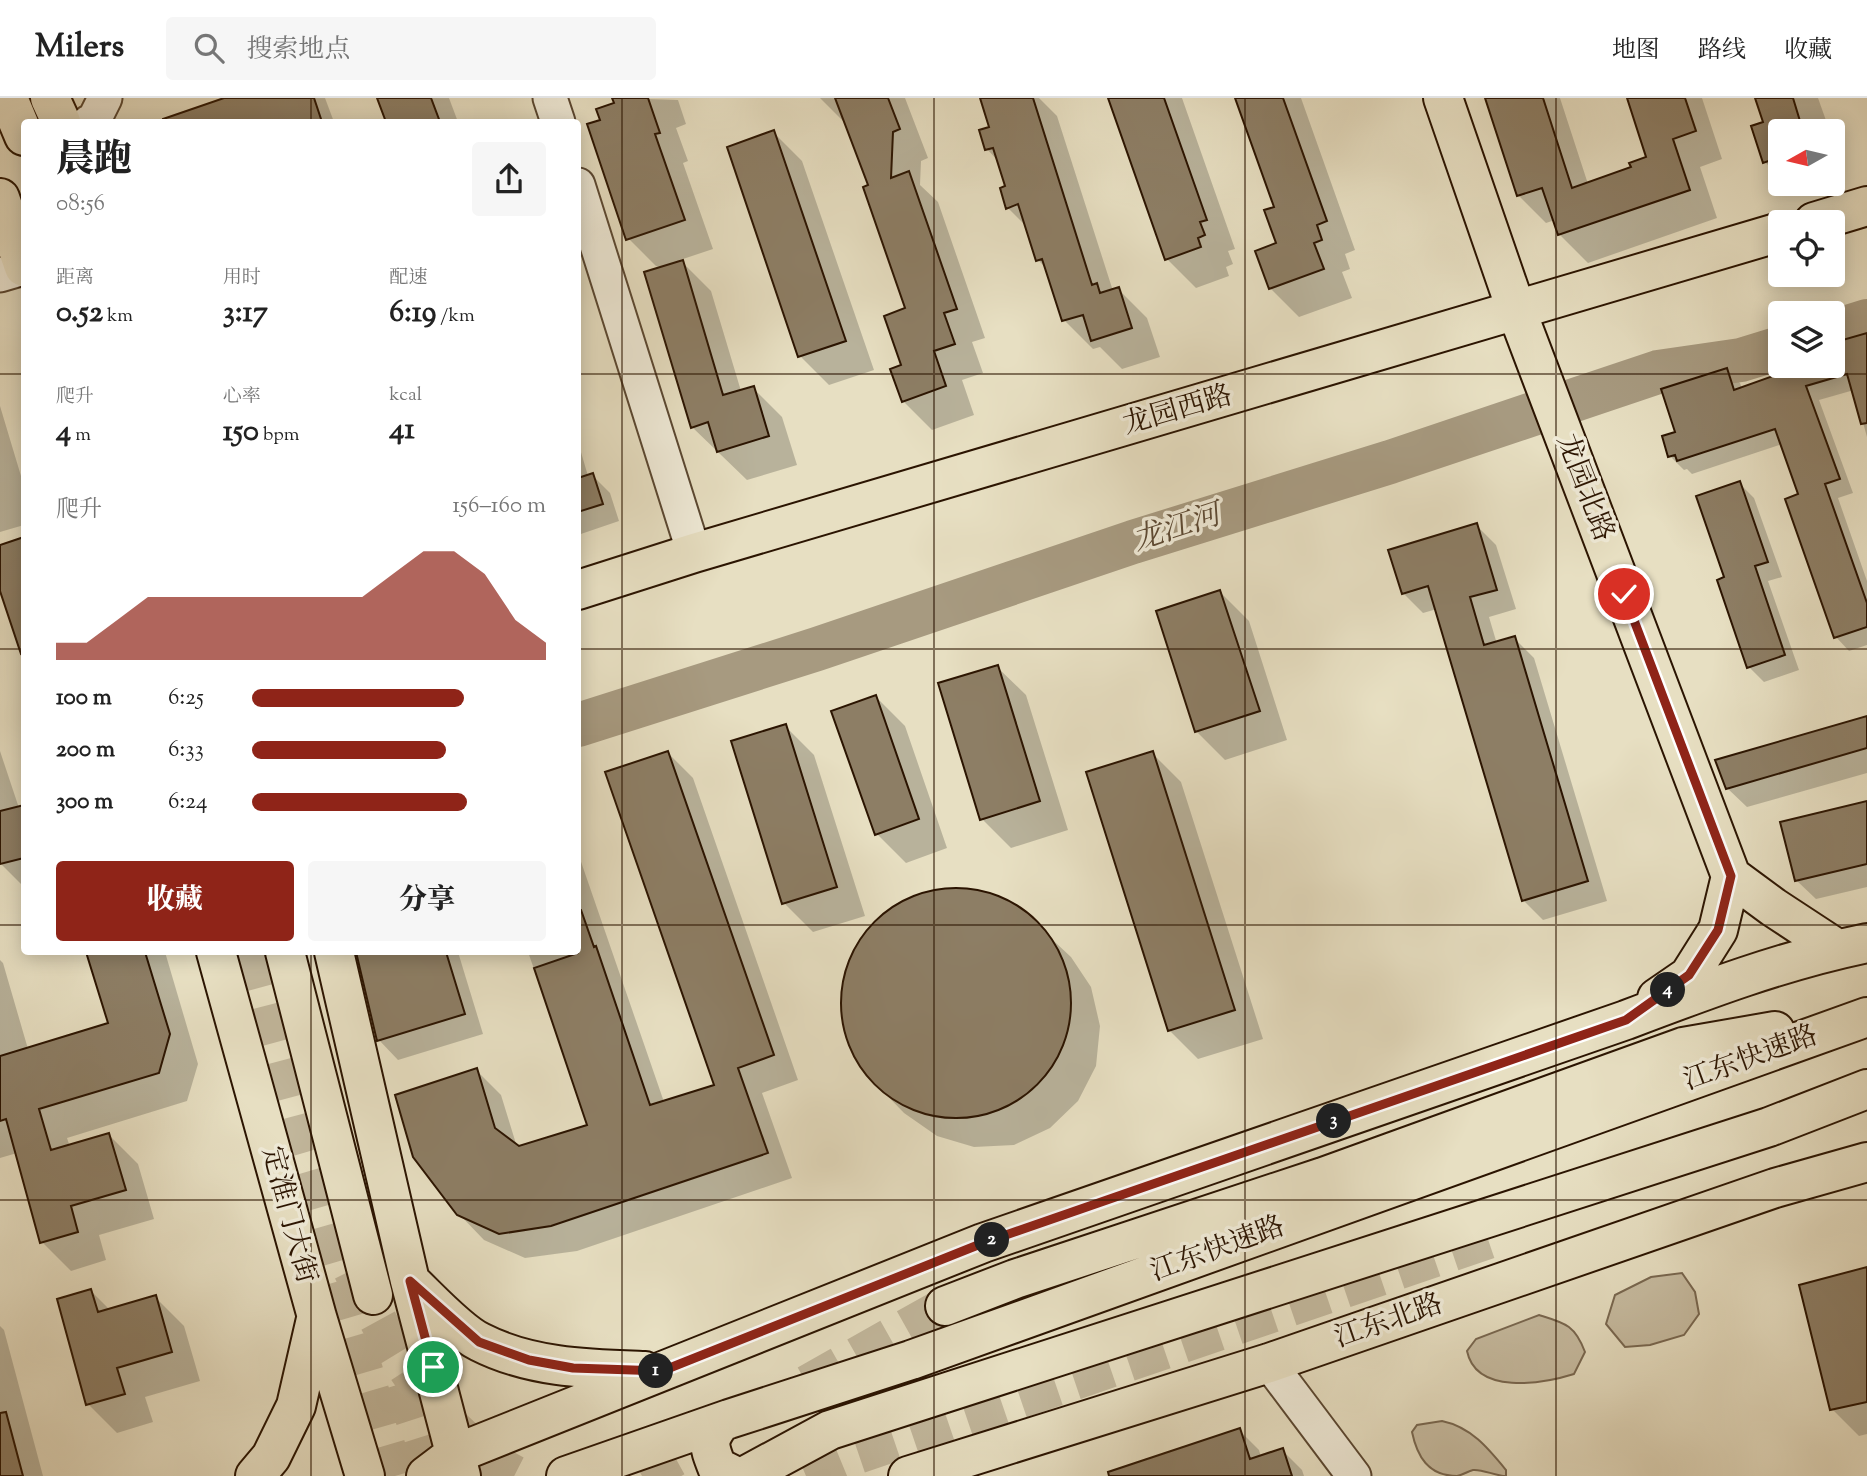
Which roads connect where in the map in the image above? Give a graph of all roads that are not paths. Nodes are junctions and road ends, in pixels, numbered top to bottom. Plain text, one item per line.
1 (8, 98) edge
2 (50, 98) edge
3 (105, 98) edge
4 (550, 98) edge
5 (1443, 98) edge
6 (60, 119) edge
7 (94, 119) edge
8 (557, 119) edge
9 (21, 129) edge
10 (581, 195) edge
11 (0, 198) edge
12 (1867, 206) edge
13 (1845, 213) edge
14 (1768, 236) edge
15 (21, 259) edge
16 (21, 269) edge
17 (0, 275) edge
18 (1517, 312) junction
19 (694, 553) junction
20 (581, 589) edge
21 (1731, 876) junction
22 (1852, 946) edge
23 (217, 955) edge
24 (286, 955) edge
25 (335, 955) edge
26 (1867, 1016) edge
27 (1626, 1020) junction
28 (1867, 1089) edge
29 (1867, 1117) edge
30 (1867, 1162) edge
31 (1497, 1237) tunnel mouth
32 (410, 1281) junction
33 (373, 1295) tunnel mouth
34 (945, 1307) tunnel mouth
35 (317, 1317) junction
36 (1269, 1363) junction
37 (662, 1371) junction
38 (721, 1422) junction
39 (447, 1468) edge
40 (255, 1476) edge
41 (365, 1476) edge
42 (566, 1476) edge
43 (735, 1476) edge
44 (745, 1476) edge
45 (908, 1476) edge
46 (1353, 1476) edge

1 - 9 main road
2 - 6 main road
3 - 7 street
4 - 8 street
5 - 18 main road, 龙园北路
10 - 19 street
11 - 15 main road
12 - 13 main road
14 - 18 main road, 龙园西路
16 - 17 street
18 - 19 main road, 龙园西路
18 - 21 main road, 龙园北路
19 - 20 main road, 龙园西路
21 - 22 main road
21 - 27 main road
22 - 27 main road
23 - 35 main road, 定淮门大街
24 - 33 main road
25 - 32 main road
26 - 34 main road
26 - 38 main road, 江东快速路
27 - 37 main road
28 - 44 main road, 江东快速路
29 - 31 main road
30 - 36 main road, 江东北路
32 - 37 main road
32 - 39 main road
35 - 40 main road
35 - 41 main road, 定淮门大街
36 - 45 main road, 江东北路
36 - 46 street
37 - 39 main road
38 - 42 main road, 江东快速路
38 - 43 main road
39 - 41 main road

